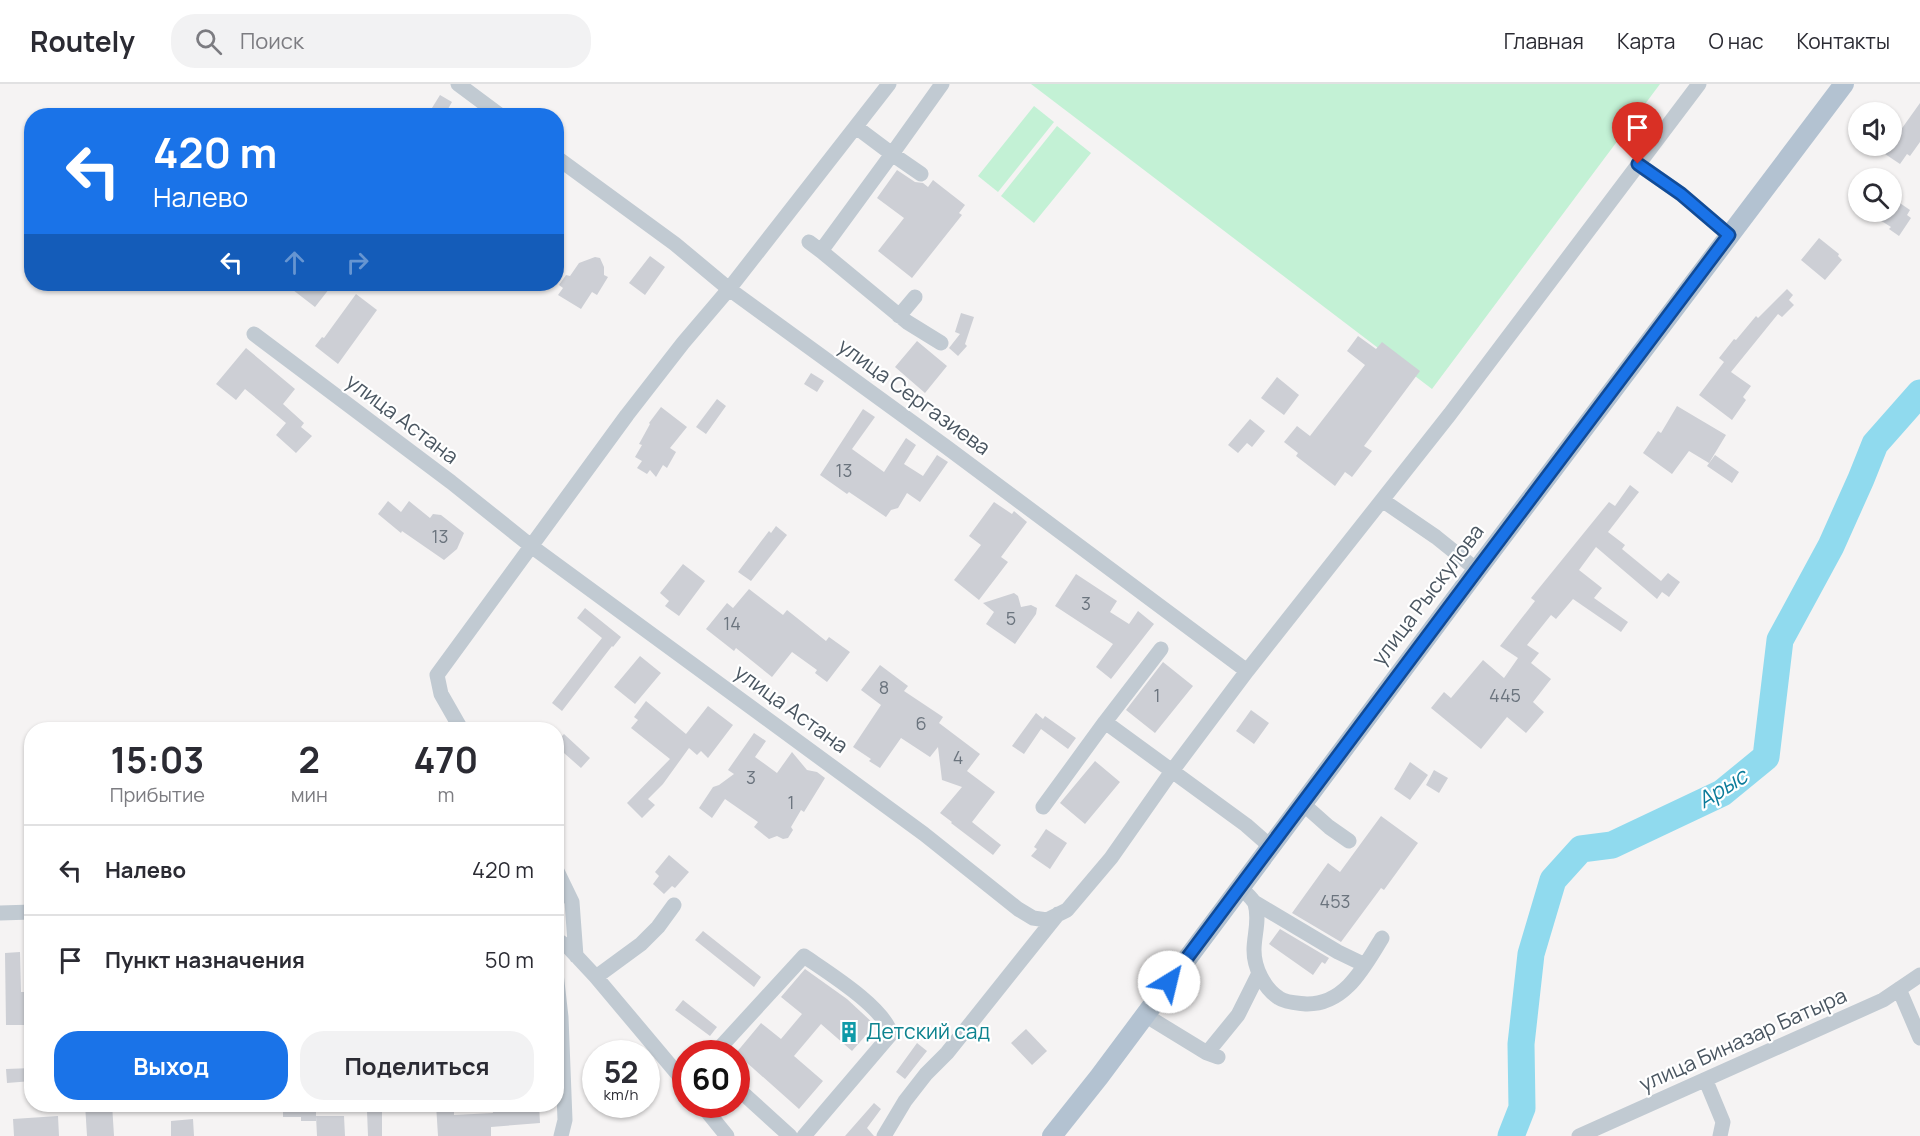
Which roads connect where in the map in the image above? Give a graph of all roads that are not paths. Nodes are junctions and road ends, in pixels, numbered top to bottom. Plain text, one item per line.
1 (458, 84) edge
2 (942, 84) edge
3 (1699, 84) edge
4 (1844, 84) edge
5 (886, 85) edge
6 (490, 108) edge
7 (856, 127) junction
8 (892, 154) junction
9 (564, 163) edge
10 (1638, 164) junction
11 (921, 174) dead end
12 (1729, 235) junction
13 (729, 289) junction
14 (915, 297) dead end
15 (899, 316) junction
16 (254, 334) dead end
17 (941, 343) dead end
18 (1382, 500) junction
19 (531, 546) junction
20 (1477, 570) junction
21 (1161, 649) dead end
22 (1247, 671) junction
23 (456, 722) edge
24 (1105, 722) junction
25 (1172, 771) junction
26 (1302, 803) junction
27 (1043, 807) dead end
28 (1349, 841) dead end
29 (1270, 846) junction
30 (564, 886) edge
31 (1239, 887) junction
32 (1254, 902) junction
33 (674, 905) dead end
34 (24, 912) edge
35 (0, 913) edge
36 (1058, 914) junction
37 (1382, 938) dead end
38 (564, 946) edge
39 (576, 956) junction
40 (1365, 965) junction
41 (1259, 973) junction
42 (1920, 975) edge
43 (596, 976) junction
44 (1899, 989) junction
45 (1145, 1015) junction
46 (1920, 1038) edge
47 (727, 1040) edge
48 (672, 1067) edge
49 (1706, 1081) junction
50 (564, 1094) edge
51 (750, 1100) edge
52 (712, 1118) edge
53 (561, 1136) edge
54 (727, 1136) edge
55 (790, 1136) edge
56 (804, 1136) edge
57 (884, 1136) edge
58 (1053, 1136) edge
59 (1579, 1136) edge
60 (1720, 1136) edge

1 - 6 street
2 - 8 street
3 - 10 street
4 - 12 main road, улица Рыскулова
5 - 7 street
7 - 8 street
7 - 13 street
8 - 11 street
8 - 15 street
9 - 13 street, улица Сергазиева
10 - 12 street
10 - 18 street
12 - 20 main road, улица Рыскулова
13 - 19 street
13 - 22 street, улица Сергазиева
14 - 15 street
15 - 17 street
16 - 19 street, улица Астана
18 - 20 street
18 - 22 street
19 - 23 street
19 - 36 street, улица Астана
20 - 26 main road, улица Рыскулова
21 - 24 street
22 - 25 street
24 - 25 street
24 - 27 street
25 - 29 street
25 - 36 street
26 - 28 street
26 - 29 main road, улица Рыскулова
29 - 31 main road, улица Рыскулова
30 - 39 street
31 - 32 street
31 - 45 main road, улица Рыскулова
32 - 40 street
32 - 41 street
33 - 43 street
34 - 35 street
36 - 57 street
37 - 40 street
38 - 39 street
39 - 43 street
40 - 41 street
41 - 45 street
42 - 44 street, улица Биназар Батыра
43 - 48 street
44 - 46 street
44 - 49 street, улица Биназар Батыра
45 - 58 main road, улица Рыскулова
47 - 56 street
49 - 59 street, улица Биназар Батыра
49 - 60 street
50 - 53 street
51 - 55 street
52 - 54 street

